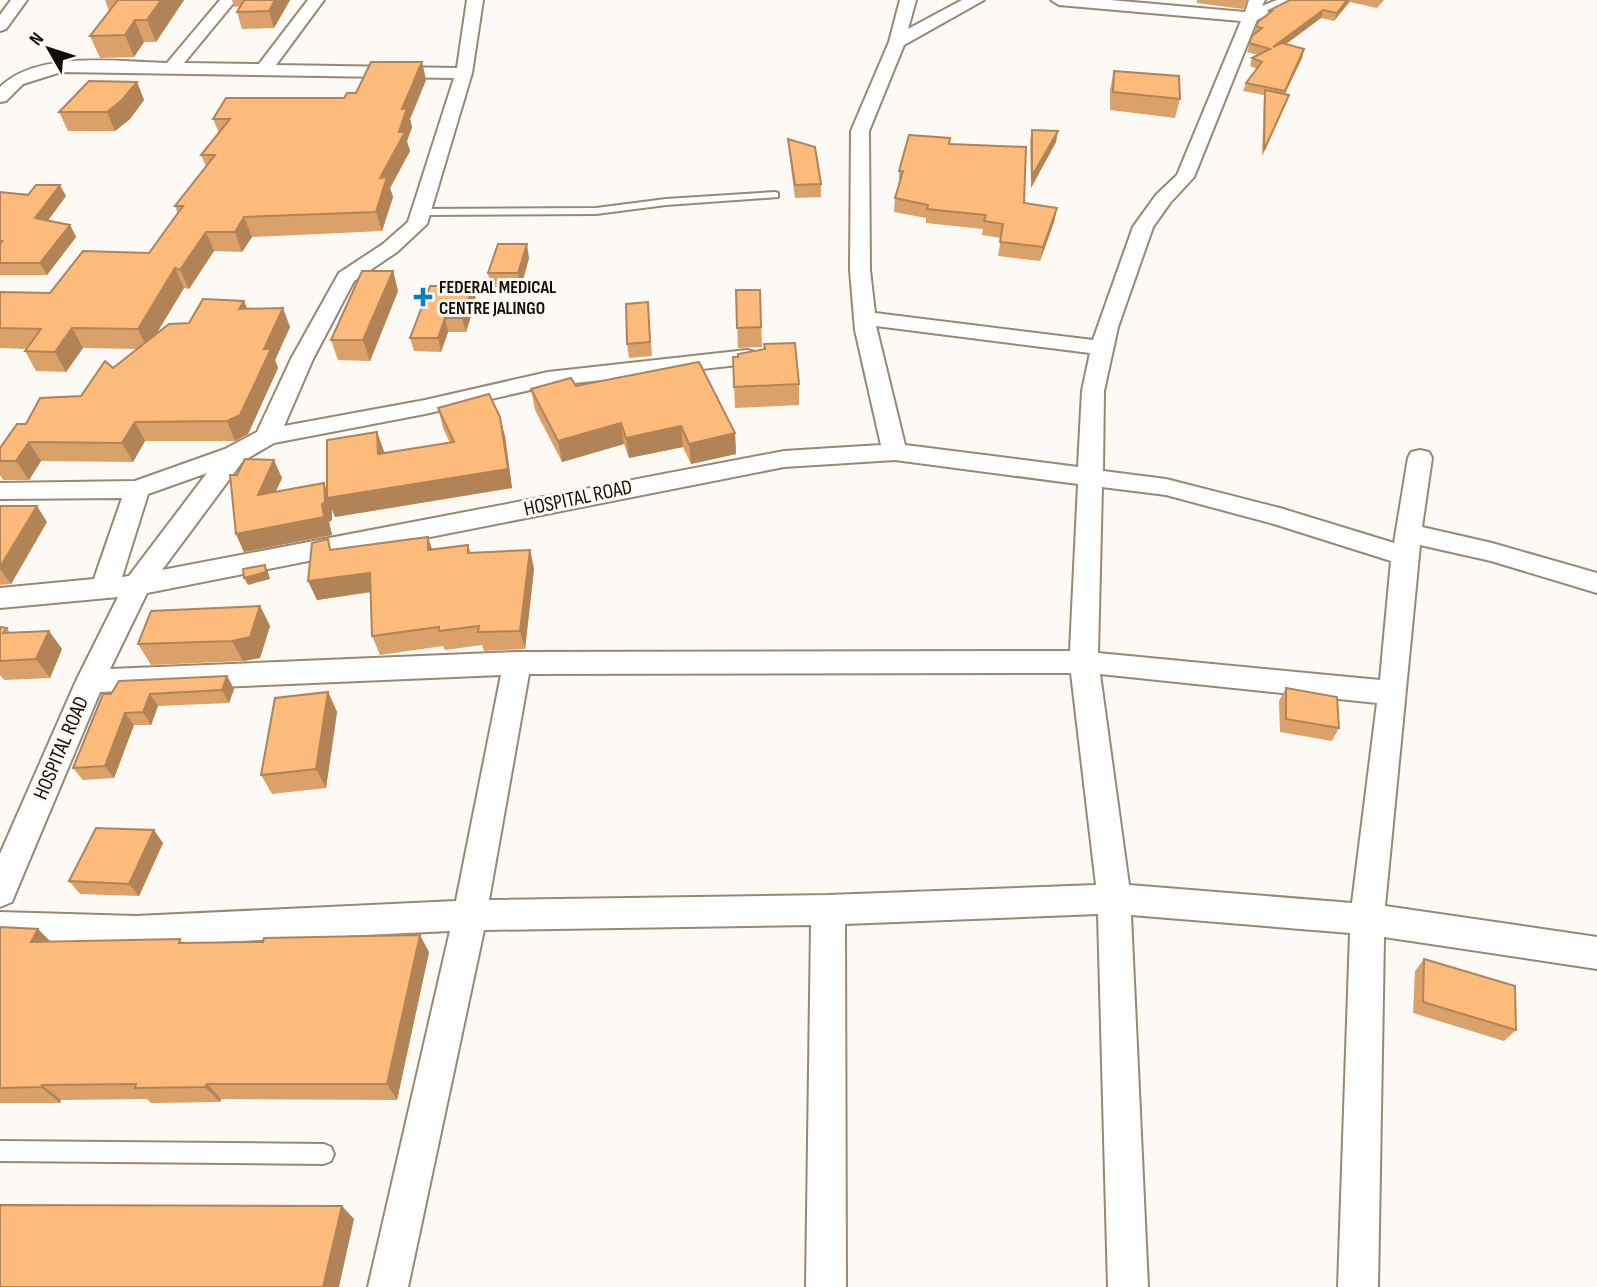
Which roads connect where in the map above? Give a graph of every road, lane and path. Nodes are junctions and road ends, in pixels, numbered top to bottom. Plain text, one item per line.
1 (19, 0) edge
2 (228, 0) edge
3 (316, 0) edge
4 (475, 0) edge
5 (908, 0) edge
6 (976, 0) edge
7 (1059, 0) edge
8 (1290, 0) edge
9 (1254, 8) edge
10 (0, 26) edge
11 (897, 42) junction
12 (172, 67) junction
13 (264, 69) junction
14 (464, 73) junction
15 (0, 97) edge
16 (775, 195) dead end
17 (421, 212) junction
18 (865, 318) junction
19 (1102, 348) junction
20 (747, 357) edge
21 (267, 437) junction
22 (895, 452) junction
23 (234, 455) junction
24 (1420, 458) dead end
25 (1089, 477) junction
26 (137, 489) junction
27 (0, 491) edge
28 (1406, 545) junction
29 (1597, 583) edge
30 (137, 585) junction
31 (105, 588) junction
32 (0, 598) edge
33 (1084, 662) junction
34 (517, 663) junction
35 (90, 681) junction
36 (1393, 693) junction
37 (0, 892) edge
38 (1114, 899) junction
39 (828, 909) junction
40 (470, 915) junction
41 (1367, 919) junction
42 (0, 927) edge
43 (1597, 953) edge
44 (0, 1151) edge
45 (324, 1154) dead end
46 (388, 1287) edge
47 (826, 1287) edge
48 (1128, 1287) edge
49 (1358, 1287) edge

1 - 10 street
2 - 12 street
3 - 13 street
4 - 14 street
5 - 11 street
6 - 11 street
7 - 9 street
8 - 9 street
9 - 19 street
11 - 18 street
12 - 13 street
12 - 15 street
13 - 14 street
14 - 17 street
16 - 17 lane
17 - 21 street
18 - 19 street
18 - 22 street
19 - 25 street
20 - 21 street
21 - 23 street
22 - 25 street, HOSPITAL ROAD
22 - 30 street, HOSPITAL ROAD
23 - 26 street
23 - 30 street
24 - 28 street
25 - 28 street, HOSPITAL ROAD
25 - 33 street
26 - 27 street
26 - 31 street
28 - 29 street, HOSPITAL ROAD
28 - 36 street
30 - 31 street
30 - 35 street, HOSPITAL ROAD
31 - 32 street
33 - 34 street
33 - 36 street
33 - 38 street
34 - 35 street
34 - 40 street
35 - 37 street, HOSPITAL ROAD
36 - 41 street
38 - 39 street
38 - 41 street
38 - 48 street
39 - 40 street
39 - 47 street
40 - 42 street
40 - 46 street
41 - 43 street
41 - 49 street
44 - 45 lane

